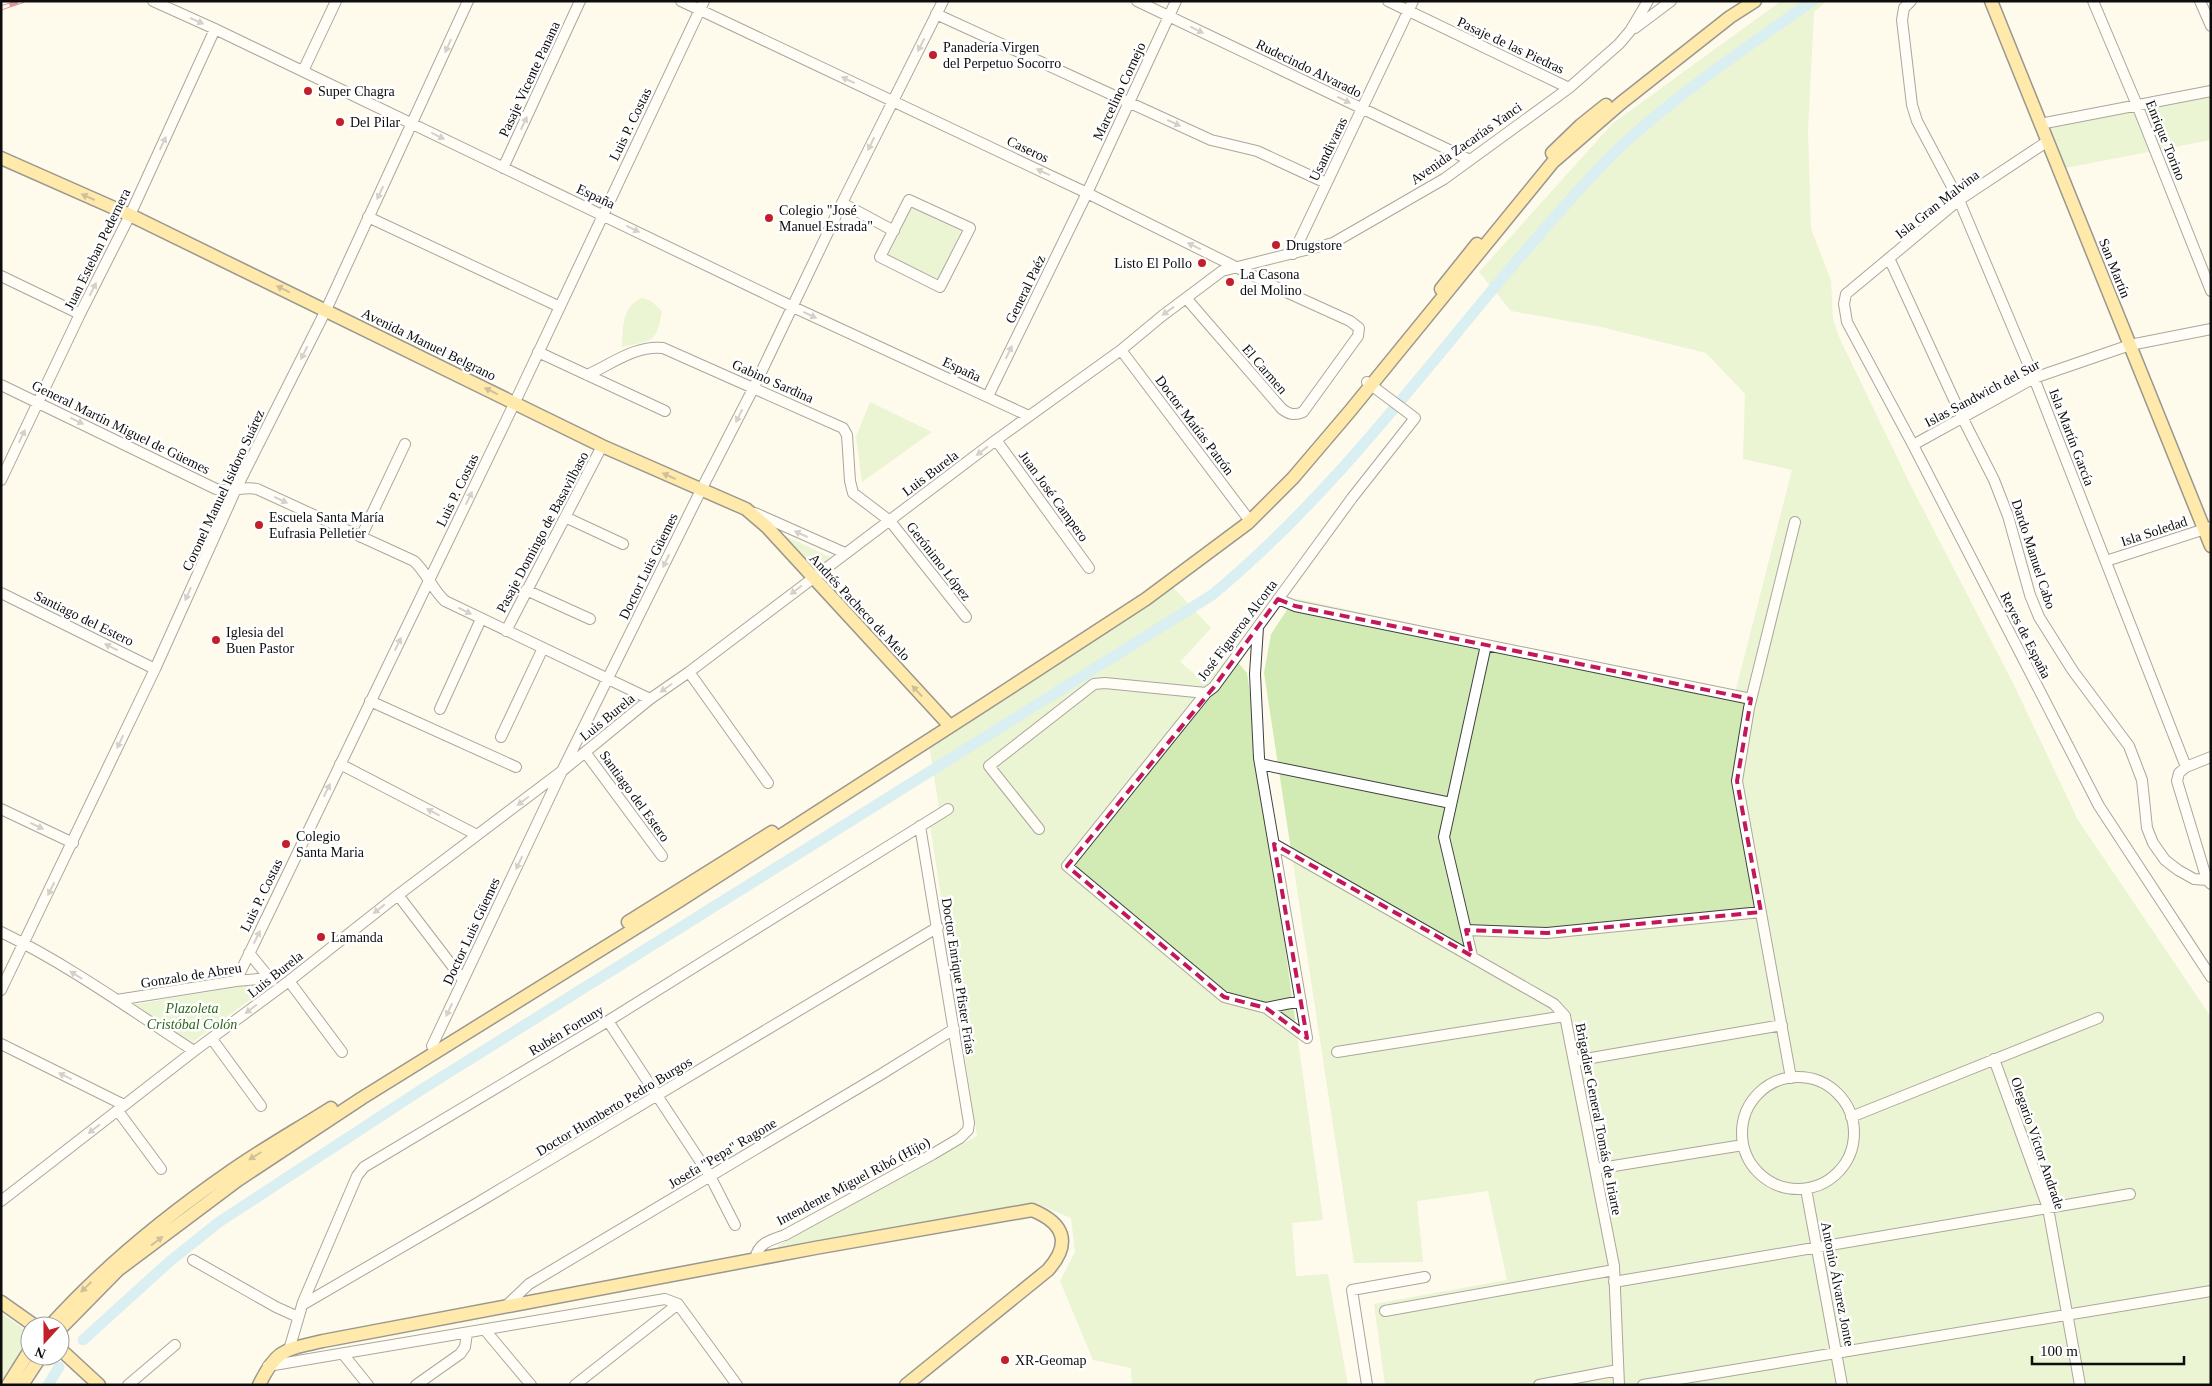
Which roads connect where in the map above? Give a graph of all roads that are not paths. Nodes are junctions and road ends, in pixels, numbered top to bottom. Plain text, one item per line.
1 (153, 1) edge
2 (336, 1) edge
3 (468, 1) edge
4 (580, 1) edge
5 (681, 1) edge
6 (942, 1) edge
7 (1137, 1) edge
8 (1176, 1) edge
9 (1388, 1) edge
10 (1413, 1) edge
11 (1671, 1) edge
12 (1744, 1) edge
13 (1755, 1) edge
14 (1911, 1) edge
15 (1991, 1) edge
16 (2092, 1) edge
17 (2200, 1) edge
18 (1647, 2) edge
19 (702, 6) edge
20 (1408, 11) junction
21 (936, 14) junction
22 (1169, 16) junction
23 (2211, 26) edge
24 (215, 29) junction
25 (1630, 31) junction
26 (303, 71) junction
27 (1569, 88) junction
28 (2211, 91) edge
29 (892, 100) junction
30 (1130, 102) junction
31 (2137, 105) junction
32 (1362, 109) junction
33 (412, 124) junction
34 (2040, 124) junction
35 (2048, 141) junction
36 (1, 158) edge
37 (1470, 160) junction
38 (503, 168) junction
39 (1326, 183) junction
40 (1087, 193) junction
41 (1959, 200) junction
42 (842, 203) junction
43 (602, 214) junction
44 (130, 215) junction
45 (368, 217) junction
46 (894, 231) junction
47 (1293, 254) junction
48 (1889, 258) junction
49 (1238, 267) junction
50 (1, 276) edge
51 (2211, 291) edge
52 (1846, 294) joint
53 (1186, 298) junction
54 (560, 307) junction
55 (793, 307) junction
56 (326, 310) junction
57 (80, 314) junction
58 (1359, 328) joint
59 (2211, 328) edge
60 (2130, 345) junction
61 (1121, 350) junction
62 (538, 352) junction
63 (587, 375) junction
64 (2034, 378) junction
65 (1369, 383) junction
66 (1, 385) edge
67 (754, 387) junction
68 (988, 396) junction
69 (38, 402) junction
70 (515, 402) junction
71 (665, 411) dead end
72 (1029, 416) junction
73 (1962, 418) junction
74 (996, 440) junction
75 (405, 444) dead end
76 (1913, 445) junction
77 (602, 446) junction
78 (1, 480) edge
79 (236, 489) junction
80 (701, 490) junction
81 (746, 509) junction
82 (564, 517) junction
83 (1248, 517) junction
84 (890, 521) junction
85 (1795, 522) dead end
86 (2207, 528) edge
87 (361, 537) junction
88 (622, 544) dead end
89 (2211, 546) edge
90 (845, 554) junction
91 (2106, 561) junction
92 (1089, 568) dead end
93 (813, 577) junction
94 (428, 580) junction
95 (526, 590) junction
96 (1, 593) edge
97 (1278, 599) junction
98 (966, 617) dead end
99 (481, 619) junction
100 (590, 620) dead end
101 (1258, 626) junction
102 (506, 631) junction
103 (1486, 645) junction
104 (543, 648) junction
105 (155, 669) junction
106 (689, 672) junction
107 (608, 679) junction
108 (1206, 693) junction
109 (650, 699) junction
110 (1751, 700) junction
111 (370, 701) junction
112 (440, 709) dead end
113 (948, 724) junction
114 (501, 737) dead end
115 (585, 752) junction
116 (2211, 756) edge
117 (340, 764) junction
118 (1260, 764) junction
119 (516, 767) dead end
120 (2186, 767) junction
121 (562, 771) junction
122 (768, 783) dead end
123 (1451, 803) junction
124 (948, 809) dead end
125 (1, 810) edge
126 (920, 826) junction
127 (1039, 829) dead end
128 (477, 835) junction
129 (73, 843) junction
130 (1274, 844) junction
131 (662, 856) dead end
132 (2209, 882) edge
133 (398, 895) junction
134 (1761, 912) junction
135 (938, 927) junction
136 (1466, 930) junction
137 (1, 932) edge
138 (24, 943) junction
139 (249, 953) junction
140 (1472, 956) junction
141 (2211, 976) edge
142 (269, 978) junction
143 (463, 980) junction
144 (236, 981) junction
145 (289, 981) junction
146 (279, 988) junction
147 (1, 990) edge
148 (117, 1000) junction
149 (1301, 1001) junction
150 (1266, 1008) junction
151 (1565, 1016) junction
152 (2098, 1018) dead end
153 (608, 1021) junction
154 (1782, 1025) junction
155 (954, 1029) junction
156 (212, 1039) junction
157 (1, 1044) edge
158 (432, 1046) junction
159 (194, 1051) junction
160 (342, 1052) dead end
161 (1337, 1052) dead end
162 (1994, 1059) junction
163 (1574, 1061) junction
164 (1791, 1078) junction
165 (657, 1096) junction
166 (261, 1106) dead end
167 (121, 1108) junction
168 (1851, 1117) junction
169 (968, 1130) joint
170 (1743, 1145) junction
171 (161, 1168) dead end
172 (1595, 1169) junction
173 (710, 1176) junction
174 (1806, 1189) junction
175 (2130, 1194) dead end
176 (1, 1201) edge
177 (2048, 1208) junction
178 (734, 1225) dead end
179 (1817, 1248) junction
180 (755, 1259) junction
181 (193, 1260) dead end
182 (1614, 1270) junction
183 (1425, 1278) dead end
184 (1614, 1282) junction
185 (2211, 1291) edge
186 (1, 1302) edge
187 (678, 1304) junction
188 (302, 1305) junction
189 (507, 1306) junction
190 (1385, 1311) dead end
191 (2067, 1314) junction
192 (21, 1316) edge
193 (60, 1316) edge
194 (298, 1317) junction
195 (70, 1319) edge
196 (486, 1330) junction
197 (467, 1333) junction
198 (175, 1345) dead end
199 (289, 1350) junction
200 (1837, 1352) junction
201 (343, 1354) junction
202 (70, 1358) edge
203 (20, 1366) edge
204 (34, 1366) edge
205 (268, 1366) junction
206 (1618, 1370) junction
207 (8, 1385) edge
208 (22, 1385) edge
209 (99, 1385) edge
210 (128, 1385) edge
211 (259, 1385) edge
212 (368, 1385) edge
213 (416, 1385) edge
214 (531, 1385) edge
215 (575, 1385) edge
216 (736, 1385) edge
217 (906, 1385) edge
218 (1367, 1385) edge
219 (1538, 1385) edge
220 (1619, 1385) edge
221 (1643, 1385) edge
222 (1842, 1385) edge
223 (2080, 1385) edge

1 -> 24 street, España
2 - 26 street
3 -> 33 street, Coronel Manuel Isidoro Suárez
38 -> 4 street, Pasaje Vicente Panana
5 - 19 street, Caseros
6 - 21 street, Doctor Luis Güemes
7 - 22 street, Rudecindo Alvarado
8 - 22 street, Marcelino Cornejo
9 - 20 street, Pasaje de las Piedras
10 - 20 street, Usandivaras
11 - 25 street
12 - 65 main road
13 - 65 main road
14 - 41 street, Isla Martín García
15 - 34 main road, San Martín
16 - 31 street, Enrique Torino
17 - 23 street
18 - 25 street, Avenida Zacarías Yanci
29 -> 19 street, Caseros
19 - 43 street, Luis P. Costas
20 - 27 street, Pasaje de las Piedras
20 - 32 street, Usandivaras
21 -> 29 street, Doctor Luis Güemes
21 - 30 street
22 - 30 street, Marcelino Cornejo
22 -> 32 street, Rudecindo Alvarado
24 - 26 street, España
44 -> 24 street, Juan Esteban Pedernera
25 - 27 street, Avenida Zacarías Yanci
26 - 33 street, España
27 - 37 street, Avenida Zacarías Yanci
28 - 31 street
40 -> 29 street, Caseros
29 -> 42 street, Doctor Luis Güemes
30 -> 39 street
30 - 40 street, Marcelino Cornejo
31 - 34 street
31 - 51 street, Enrique Torino
32 - 37 street, Rudecindo Alvarado
32 - 39 street, Usandivaras
33 -> 38 street, España
33 -> 45 street, Coronel Manuel Isidoro Suárez
34 - 35 main road, San Martín
35 - 41 street, Isla Gran Malvina
35 - 60 main road, San Martín
44 -> 36 main road, Avenida Manuel Belgrano
37 - 47 street, Avenida Zacarías Yanci
38 - 43 street, España
39 - 47 street, Usandivaras
49 -> 40 street, Caseros
68 -> 40 street, General Paéz
41 - 48 street, Isla Gran Malvina
41 - 64 street, Isla Martín García
42 - 46 street
42 - 55 street, Doctor Luis Güemes
43 - 54 street, Luis P. Costas
43 -> 55 street, España
56 -> 44 main road, Avenida Manuel Belgrano
57 -> 44 street, Juan Esteban Pedernera
45 - 54 street
45 - 56 street, Coronel Manuel Isidoro Suárez
46 - 46 street
47 - 49 street, Avenida Zacarías Yanci
48 - 52 street, Isla Gran Malvina
48 - 73 street, Dardo Manuel Cabo
49 - 53 street, Luis Burela
49 - 58 street, Caseros
50 - 57 street
52 - 76 street, Reyes de España
53 - 58 street, El Carmen
53 -> 61 street, Luis Burela
54 - 62 street, Luis P. Costas
55 - 67 street, Doctor Luis Güemes
55 -> 68 street, España
70 -> 56 main road, Avenida Manuel Belgrano
56 -> 79 street, Coronel Manuel Isidoro Suárez
57 - 69 street, Juan Esteban Pedernera
59 - 60 street, Islas Sandwich del Sur
60 - 64 street, Islas Sandwich del Sur
60 - 86 main road, San Martín
61 - 72 street, Luis Burela
61 - 83 street, Doctor Matías Patrón
62 - 63 street
62 - 70 street, Luis P. Costas
63 - 67 street, Gabino Sardina
63 - 71 street
64 - 73 street, Islas Sandwich del Sur
64 - 91 street, Isla Martín García
65 - 83 main road
65 - 97 street, José Figueroa Alcorta
65 - 113 main road
66 - 69 street, General Martín Miguel de Güemes
67 -> 80 street, Doctor Luis Güemes
67 - 84 street, Gabino Sardina
68 - 72 street, España
78 -> 69 street, Juan Esteban Pedernera
69 -> 79 street, General Martín Miguel de Güemes
70 - 77 main road, Avenida Manuel Belgrano
94 -> 70 street, Luis P. Costas
72 - 74 street, Luis Burela
73 - 76 street, Islas Sandwich del Sur
73 - 132 street, Dardo Manuel Cabo
74 -> 84 street, Luis Burela
74 - 92 street, Juan José Campero
75 - 87 street
76 - 141 street, Reyes de España
80 -> 77 main road, Avenida Manuel Belgrano
77 - 82 street, Pasaje Domingo de Basavilbaso
79 -> 87 street, General Martín Miguel de Güemes
79 -> 105 street, Coronel Manuel Isidoro Suárez
80 - 81 main road, Avenida Manuel Belgrano
80 -> 107 street, Doctor Luis Güemes
90 -> 81 street, Avenida Manuel Belgrano
81 - 93 main road, Andrés Pacheco de Melo
82 - 88 street
82 - 95 street, Pasaje Domingo de Basavilbaso
83 - 113 main road
84 - 90 street, Luis Burela
84 - 98 street, Gerónimo López
85 - 110 street
86 - 89 main road, San Martín
86 - 91 street, Isla Soledad
87 - 94 street, General Martín Miguel de Güemes
90 - 93 street, Luis Burela
91 - 120 street, Isla Martín García
93 -> 106 street, Luis Burela
113 -> 93 main road, Andrés Pacheco de Melo
94 -> 99 street, General Martín Miguel de Güemes
111 -> 94 street, Luis P. Costas
95 - 100 street
95 - 102 street, Pasaje Domingo de Basavilbaso
105 -> 96 street, Santiago del Estero
97 - 101 street, José Figueroa Alcorta
97 - 103 street
99 - 102 street, General Martín Miguel de Güemes
99 - 112 street
101 - 108 street, José Figueroa Alcorta
101 - 118 street
102 - 104 street, General Martín Miguel de Güemes
103 - 110 street
103 - 123 street
104 - 107 street, General Martín Miguel de Güemes
104 - 114 street
105 -> 129 street, Coronel Manuel Isidoro Suárez
106 -> 109 street, Luis Burela
106 - 122 street
107 - 109 street, General Martín Miguel de Güemes
107 - 121 street, Doctor Luis Güemes
108 - 127 street, José Figueroa Alcorta
108 - 150 street
109 - 115 street, Luis Burela
110 - 134 street
111 - 117 street, Luis P. Costas
111 - 119 street
113 - 158 main road
195 -> 113 main road
115 - 121 street, Luis Burela
115 - 131 street, Santiago del Estero
116 - 120 street
128 -> 117 street
139 -> 117 street, Luis P. Costas
118 - 123 street
118 - 130 street
120 - 132 street
121 -> 128 street, Luis Burela
121 -> 143 street, Doctor Luis Güemes
123 - 136 street
124 - 126 street, Rubén Fortuny
125 -> 129 street
126 - 135 street, Doctor Enrique Pfister Frías
126 - 153 street, Rubén Fortuny
128 - 133 street, Luis Burela
129 -> 138 street, Coronel Manuel Isidoro Suárez
130 - 140 street, Brigadier General Tomás de Iriarte
130 - 149 street
133 - 143 street
133 -> 145 street, Luis Burela
134 - 136 street
134 - 154 street
135 - 155 street, Doctor Enrique Pfister Frías
135 - 165 street, Doctor Humberto Pedro Burgos
136 - 140 street
137 - 138 street
138 - 147 street, Coronel Manuel Isidoro Suárez
148 -> 138 street
139 - 142 street
139 - 144 street, Luis P. Costas
140 - 151 street, Brigadier General Tomás de Iriarte
142 - 144 street, Gonzalo de Abreu
142 - 146 street
143 -> 158 street, Doctor Luis Güemes
144 - 148 street, Gonzalo de Abreu
145 - 146 street, Luis Burela
145 - 160 street
146 -> 156 street, Luis Burela
148 - 159 street
149 - 150 street
149 - 150 street
151 - 161 street
151 - 163 street, Brigadier General Tomás de Iriarte
152 - 162 street
153 - 165 street
153 - 188 street, Rubén Fortuny
154 - 163 street
154 - 164 street
155 - 169 street, Doctor Enrique Pfister Frías
155 - 173 street, Josefa "Pepa" Ragone
156 - 159 street, Luis Burela
156 - 166 street
167 -> 157 street
158 -> 193 main road
159 - 167 street, Luis Burela
162 - 168 street
162 - 177 street, Olegario Víctor Andrade
163 - 172 street, Brigadier General Tomás de Iriarte
164 - 168 street
164 - 170 street
165 - 173 street
165 - 188 street, Doctor Humberto Pedro Burgos
167 - 171 street
167 -> 176 street, Luis Burela
168 - 174 street
169 - 180 street, Intendente Miguel Ribó (Hijo)
170 - 172 street
170 - 174 street
172 - 182 street, Brigadier General Tomás de Iriarte
173 - 178 street
173 - 189 street, Josefa "Pepa" Ragone
174 - 179 street, Antonio Álvarez Jonte
175 - 177 street
177 - 179 street
177 - 191 street, Olegario Víctor Andrade
179 - 184 street
179 - 200 street, Antonio Álvarez Jonte
180 - 189 main road
180 - 217 main road
181 - 194 street
182 - 184 street, Brigadier General Tomás de Iriarte
182 - 190 street
183 - 218 street
184 - 206 street, Brigadier General Tomás de Iriarte
185 - 191 street
186 - 192 main road
187 - 196 street
187 - 215 street
187 - 216 street
188 - 194 street, Rubén Fortuny
189 - 199 main road
191 - 200 street
191 - 223 street, Olegario Víctor Andrade
194 - 199 street, Rubén Fortuny
196 - 197 street
196 - 214 street
197 - 201 street
197 - 213 street
198 - 210 street
199 - 205 main road
200 - 221 street
200 - 222 street, Antonio Álvarez Jonte
201 - 205 street
201 - 212 street
202 - 209 main road
203 - 207 main road
204 - 208 main road
205 - 211 main road
206 - 219 street
206 - 220 street, Brigadier General Tomás de Iriarte

